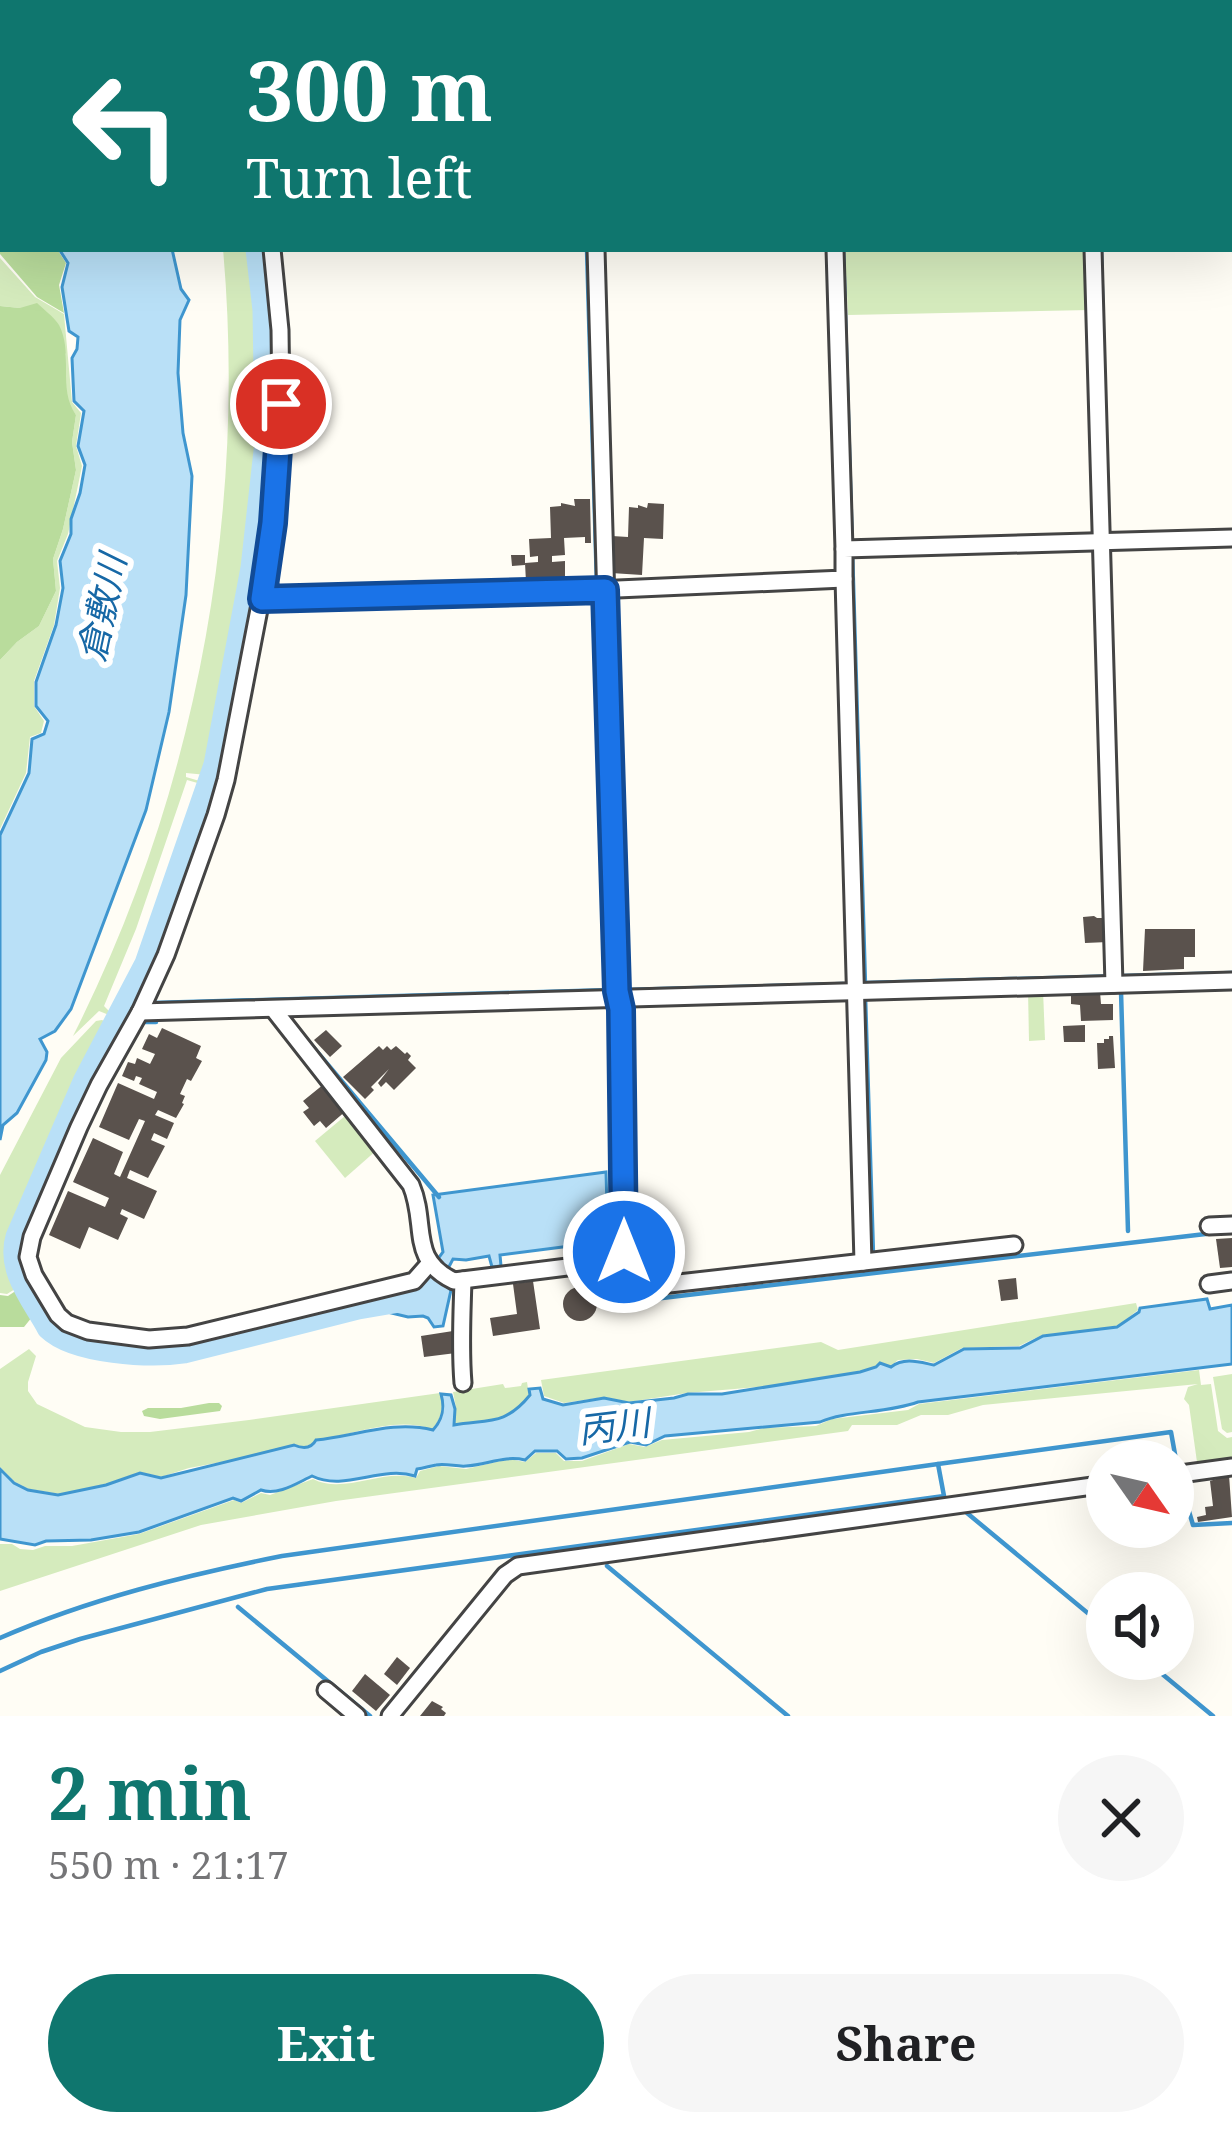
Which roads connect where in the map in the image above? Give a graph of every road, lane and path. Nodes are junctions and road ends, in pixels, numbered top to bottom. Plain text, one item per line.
1 (272, 252) edge
2 (596, 252) edge
3 (835, 252) edge
4 (1093, 252) edge
5 (1232, 538) edge
6 (1107, 542) junction
7 (850, 549) junction
8 (844, 579) junction
9 (600, 590) junction
10 (262, 599) junction
11 (1117, 981) junction
12 (1232, 981) edge
13 (862, 991) junction
14 (619, 998) junction
15 (274, 1010) junction
16 (140, 1012) junction
17 (1232, 1225) edge
18 (1209, 1226) dead end
19 (1014, 1245) dead end
20 (624, 1259) junction
21 (869, 1262) junction
22 (442, 1272) junction
23 (1232, 1281) edge
24 (1209, 1284) dead end
25 (463, 1383) dead end
26 (1232, 1467) edge
27 (1194, 1472) edge
28 (1086, 1487) edge
29 (326, 1690) dead end
30 (357, 1716) edge
31 (390, 1716) edge

1 - 10 street
2 - 9 street
3 - 7 street
4 - 6 street
5 - 6 street
6 - 7 street
6 - 11 street
7 - 8 street
8 - 9 street
8 - 13 street
9 - 10 street
9 - 14 street
10 - 16 street
11 - 12 street
11 - 13 street
13 - 14 street
13 - 21 street
14 - 15 street
14 - 20 street
15 - 16 street
15 - 22 street
16 - 22 street
17 - 18 street
19 - 21 street
20 - 21 street
20 - 22 street
22 - 25 street
23 - 24 street
26 - 27 street
28 - 31 street
29 - 30 street

